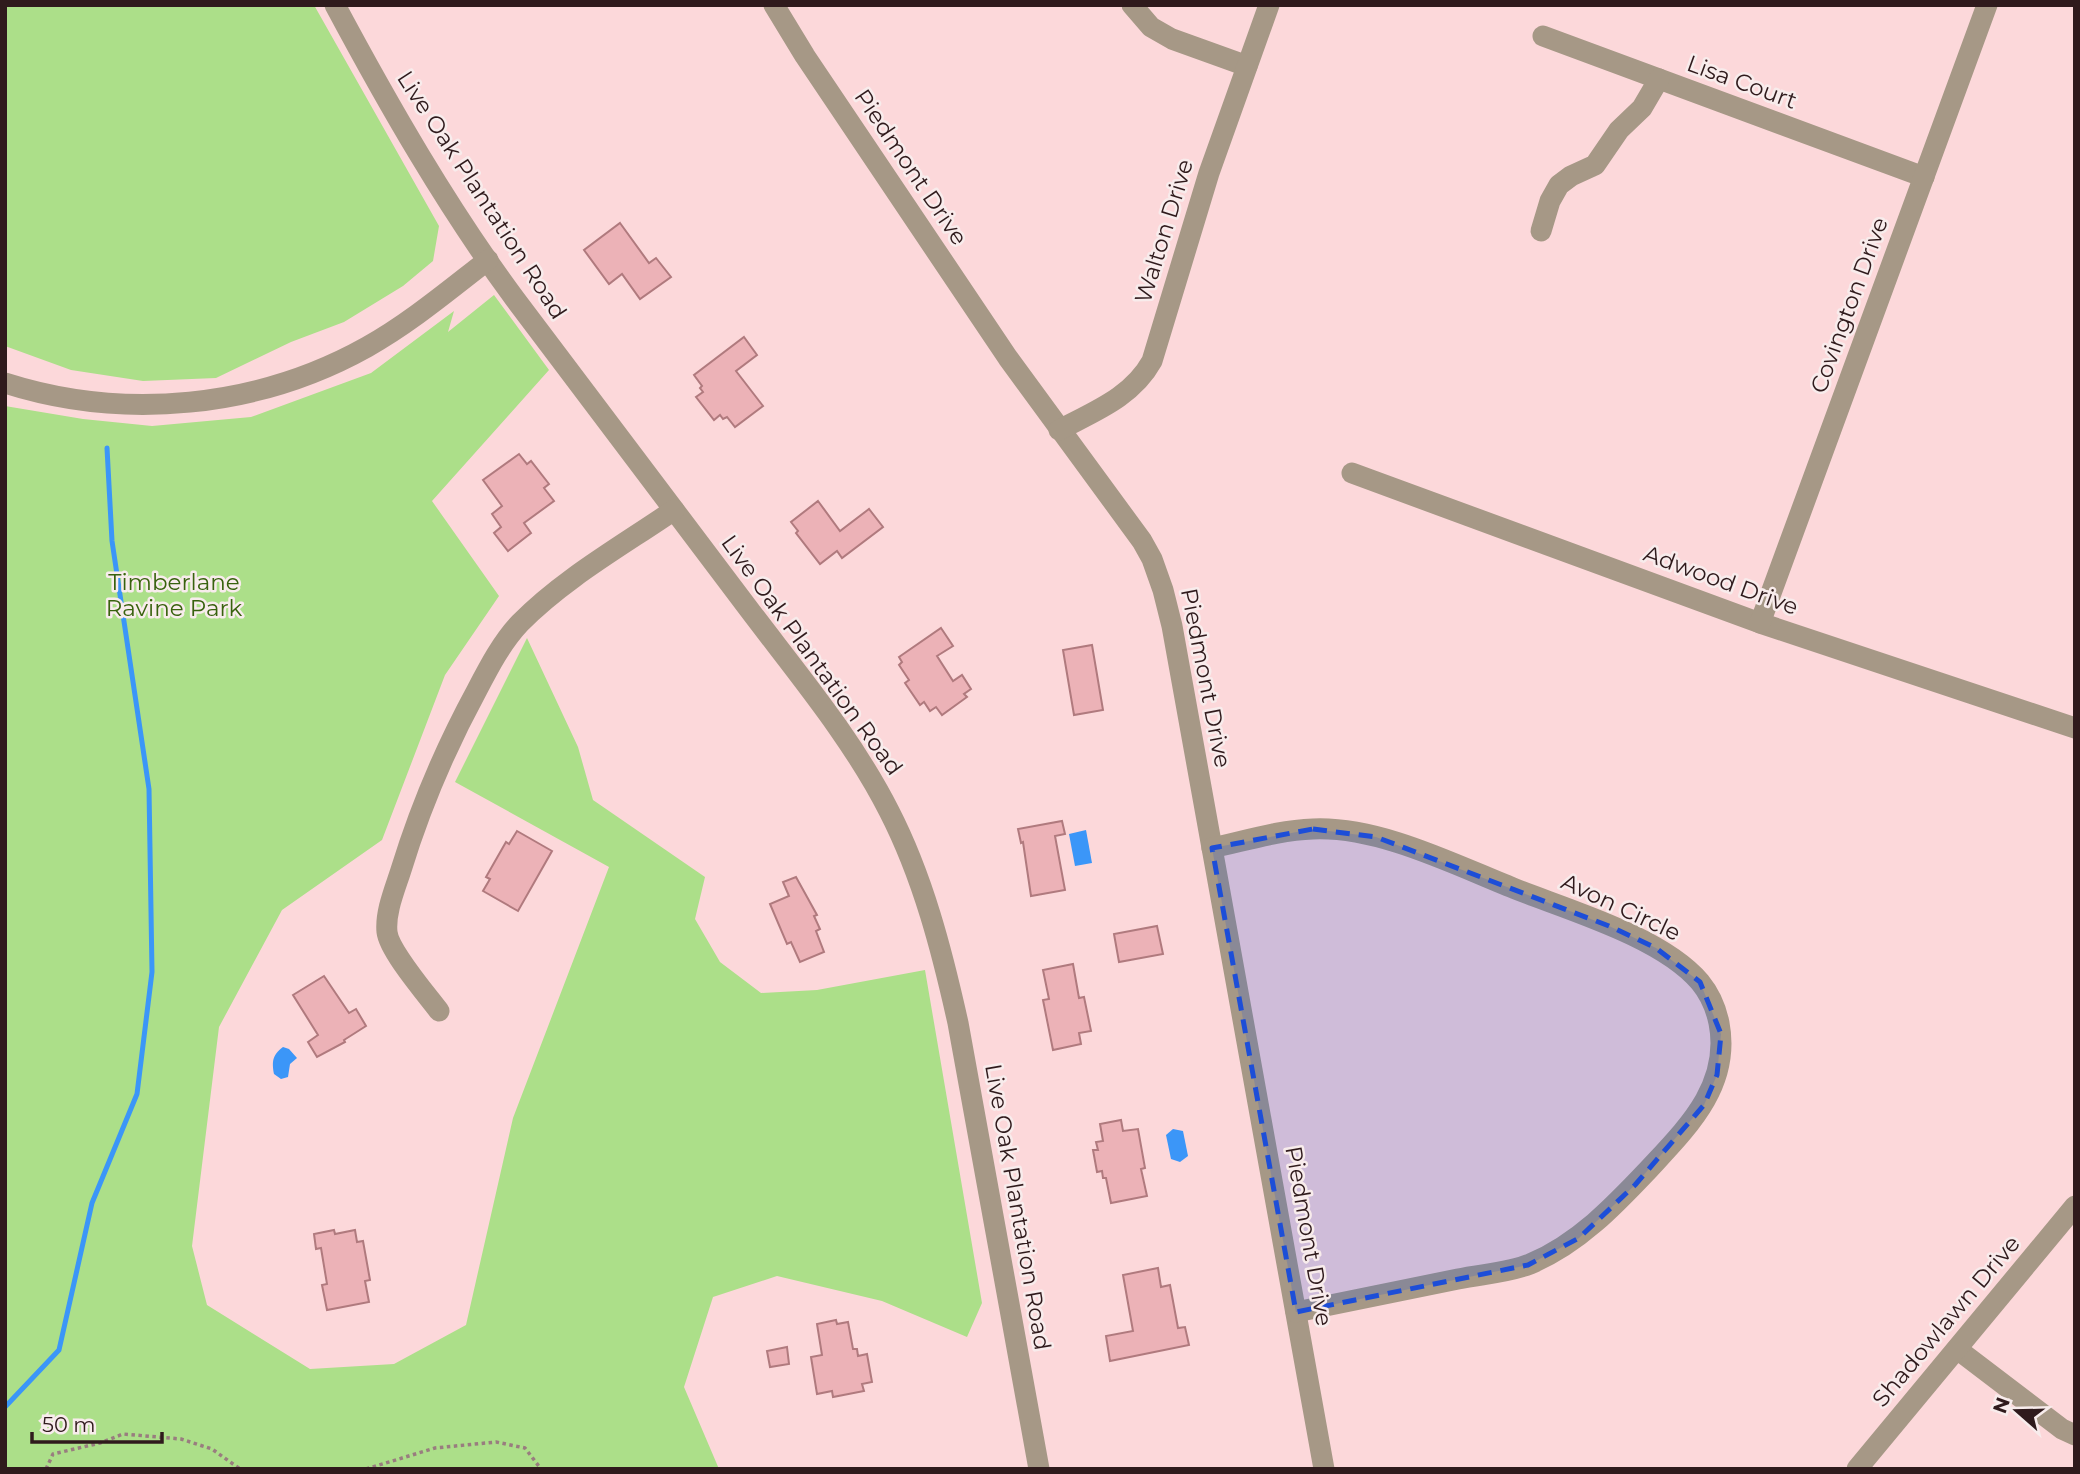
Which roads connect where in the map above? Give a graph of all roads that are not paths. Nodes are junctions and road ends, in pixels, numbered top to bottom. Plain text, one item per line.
1 (335, 5) edge
2 (774, 5) edge
3 (1132, 5) edge
4 (1269, 5) edge
5 (1987, 5) edge
6 (1543, 36) dead end
7 (1247, 66) junction
8 (1659, 79) junction
9 (1924, 177) junction
10 (1541, 231) dead end
11 (488, 260) junction
12 (5, 383) edge
13 (1059, 430) junction
14 (1352, 473) dead end
15 (674, 510) junction
16 (1760, 623) junction
17 (2075, 728) edge
18 (1212, 848) junction
19 (439, 1011) dead end
20 (2075, 1206) edge
21 (1296, 1312) junction
22 (1957, 1349) junction
23 (2075, 1435) edge
24 (1039, 1469) edge
25 (1324, 1469) edge
26 (1857, 1469) edge

1 - 11 street, Live Oak Plantation Road
2 - 13 street, Piedmont Drive
3 - 7 street
4 - 7 street, Walton Drive
5 - 9 street, Covington Drive
6 - 8 street, Lisa Court
7 - 13 street, Walton Drive
8 - 9 street, Lisa Court
8 - 10 street
9 - 16 street, Covington Drive
11 - 12 street
11 - 15 street, Live Oak Plantation Road
13 - 18 street, Piedmont Drive
14 - 16 street, Adwood Drive
15 - 19 street
15 - 24 street, Live Oak Plantation Road
16 - 17 street, Adwood Drive
18 - 21 street, Piedmont Drive
18 - 21 street, Avon Circle
20 - 22 street, Shadowlawn Drive
21 - 25 street, Piedmont Drive
22 - 23 street
22 - 26 street, Shadowlawn Drive

